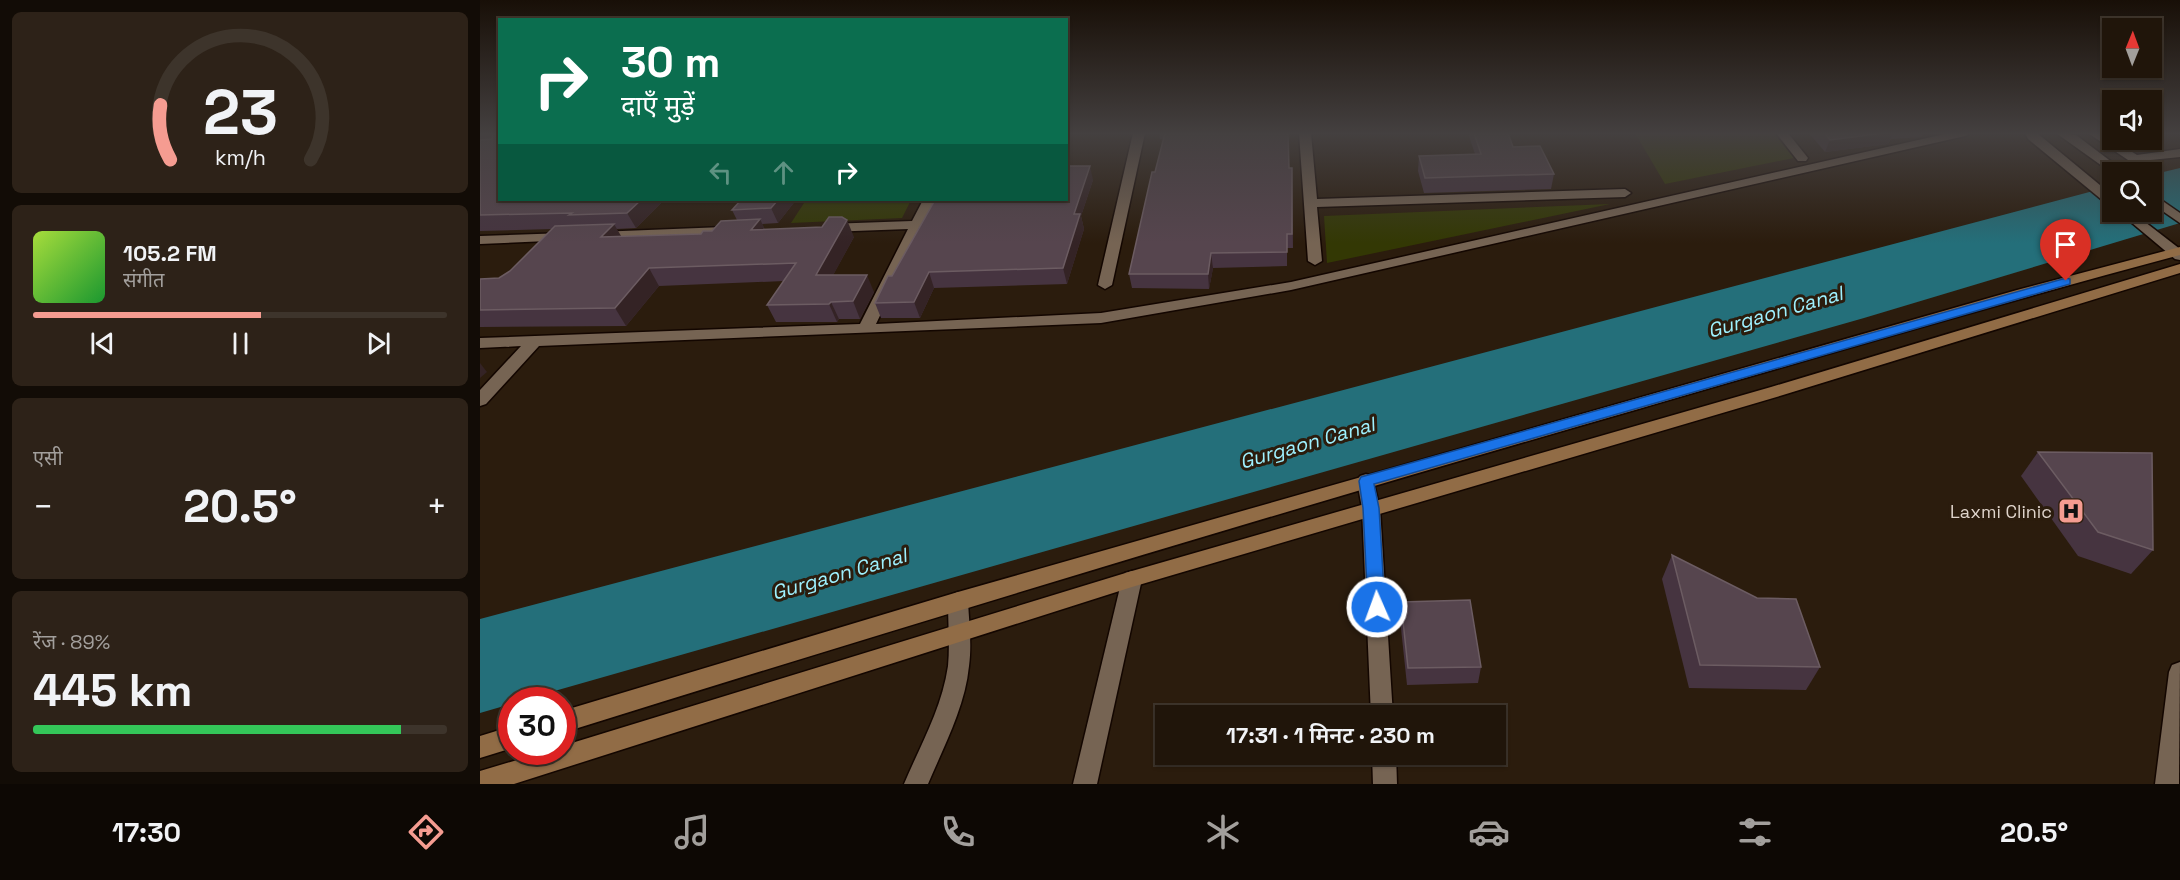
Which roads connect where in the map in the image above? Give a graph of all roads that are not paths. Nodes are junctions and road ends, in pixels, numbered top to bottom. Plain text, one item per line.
1 (1130, 170) edge
2 (1308, 170) edge
3 (1804, 170) edge
4 (2073, 170) edge
5 (1625, 193) dead end
6 (2102, 193) edge
7 (929, 201) edge
8 (1310, 203) junction
9 (2162, 205) edge
10 (2180, 219) edge
11 (2138, 222) edge
12 (917, 225) junction
13 (811, 228) edge
14 (740, 231) edge
15 (480, 240) edge
16 (2179, 257) edge
17 (1315, 261) dead end
18 (1105, 285) dead end
19 (866, 328) junction
20 (534, 342) junction
21 (480, 343) edge
22 (480, 400) edge
23 (1366, 481) junction
24 (1371, 508) junction
25 (1132, 579) junction
26 (958, 601) junction
27 (958, 635) junction
28 (2180, 672) edge
29 (1381, 705) edge
30 (576, 718) edge
31 (498, 741) edge
32 (480, 747) edge
33 (1384, 765) edge
34 (480, 783) edge
35 (916, 784) edge
36 (1085, 784) edge
37 (1385, 784) edge
38 (2167, 784) edge

1 - 18 street
2 - 8 street
3 - 19 street
4 - 6 street
5 - 8 street
7 - 12 street
8 - 17 street
9 - 10 street
11 - 16 street
12 - 13 street
12 - 19 street
14 - 15 street
16 - 23 main road
16 - 24 main road
19 - 20 street
20 - 21 street
20 - 22 street
23 - 24 street
23 - 26 main road
24 - 25 main road
24 - 29 street
25 - 27 main road
25 - 36 street
26 - 27 street
26 - 30 main road
27 - 34 main road
27 - 35 street
28 - 38 street
31 - 32 main road
33 - 37 street

